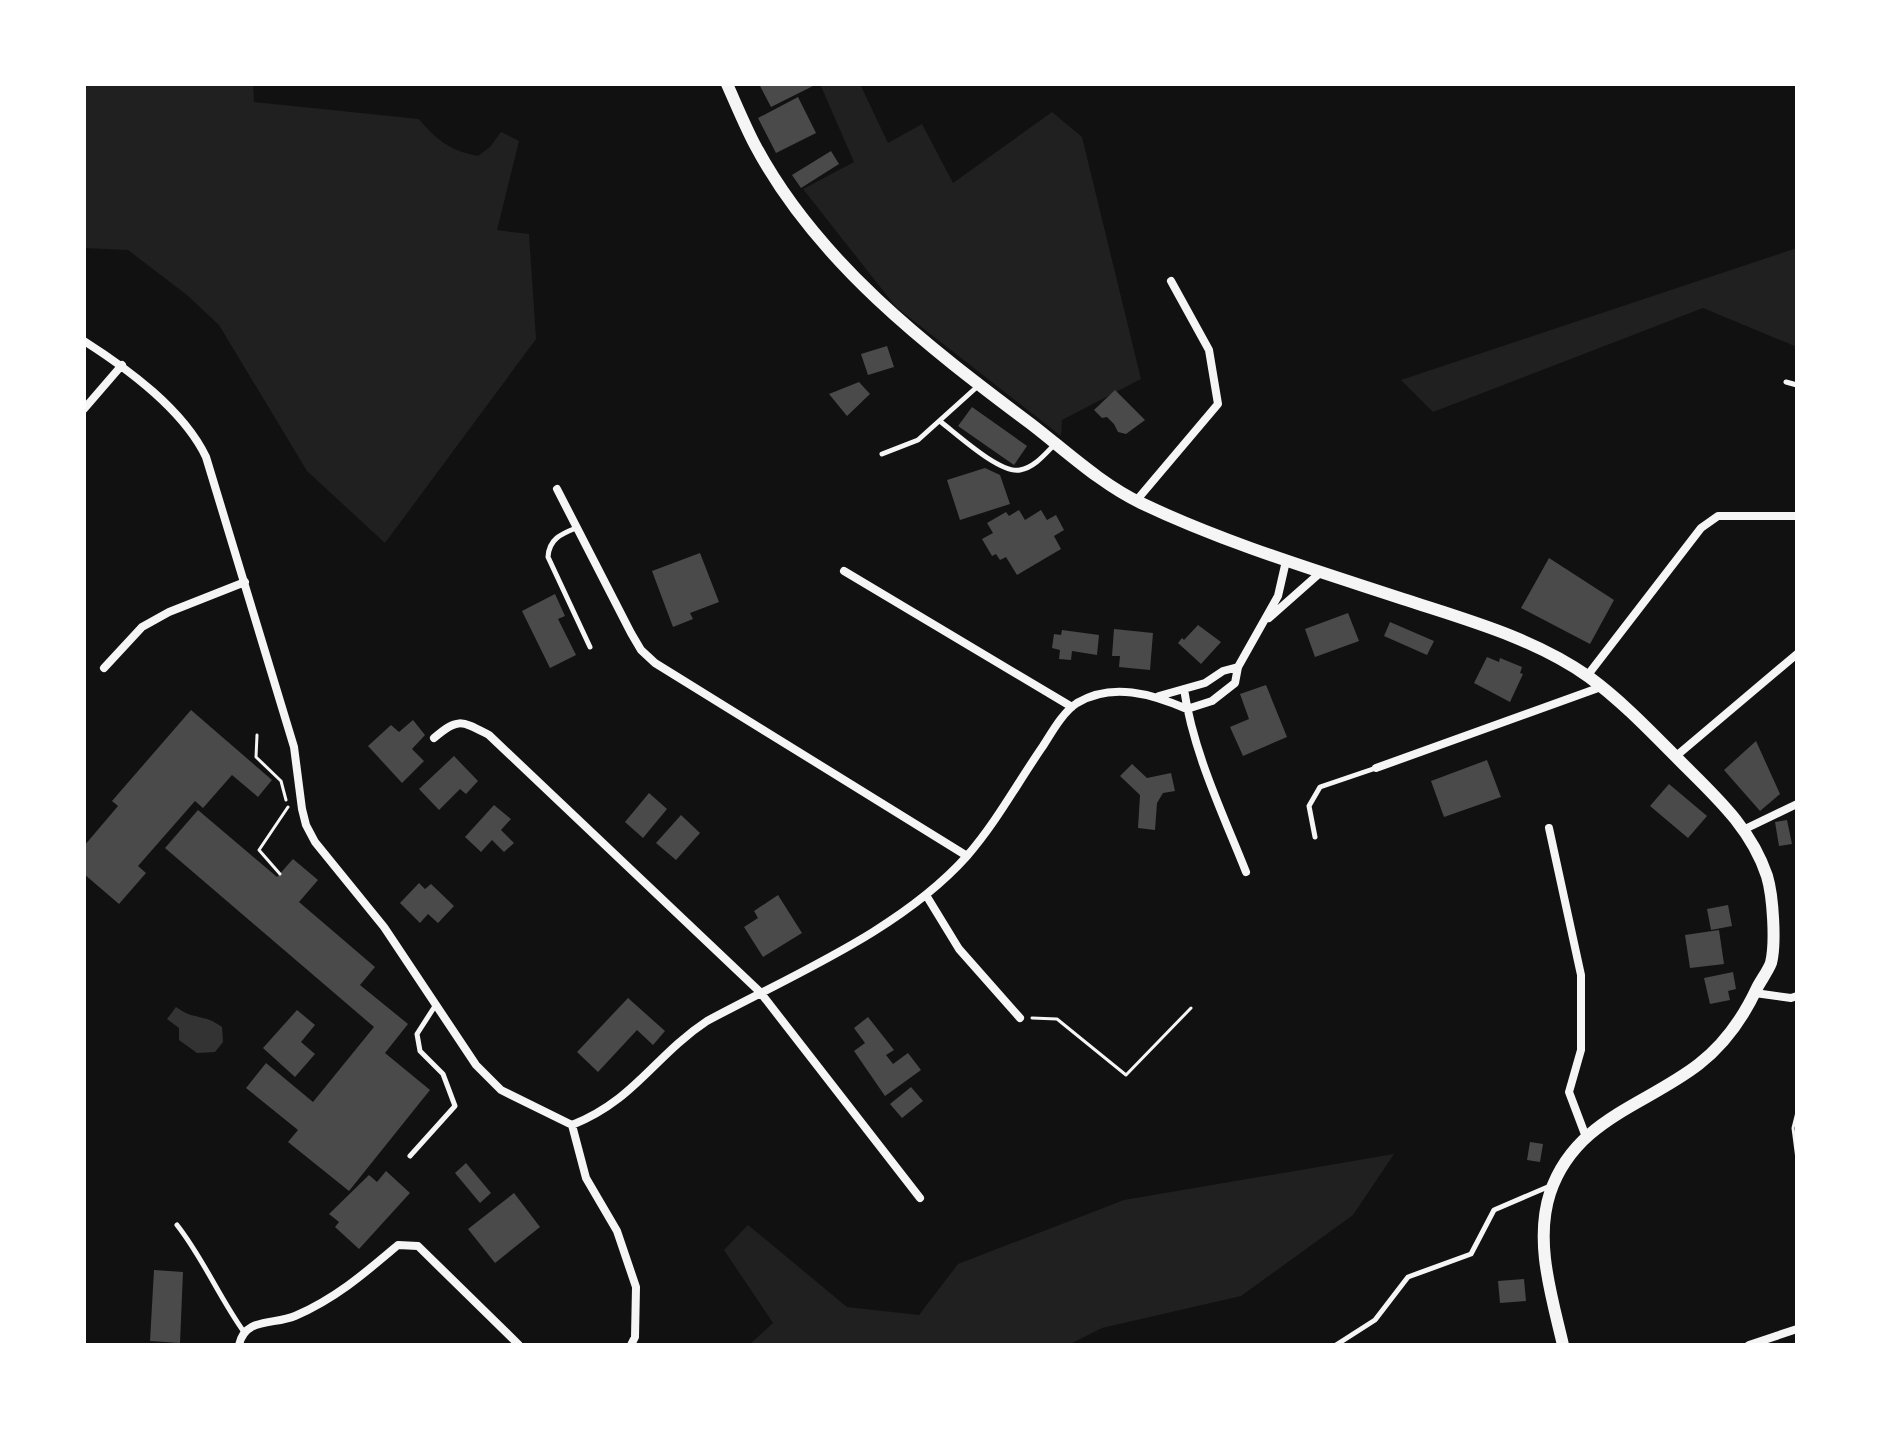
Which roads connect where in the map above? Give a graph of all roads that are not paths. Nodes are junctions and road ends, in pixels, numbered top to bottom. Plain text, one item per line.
1 (727, 84) edge
2 (1171, 281) dead end
3 (84, 341) edge
4 (122, 365) junction
5 (1786, 382) dead end
6 (1797, 385) edge
7 (979, 386) junction
8 (84, 409) edge
9 (941, 422) junction
10 (1055, 443) junction
11 (882, 454) dead end
12 (557, 489) dead end
13 (1136, 501) junction
14 (1797, 516) edge
15 (577, 527) junction
16 (1286, 561) junction
17 (844, 571) dead end
18 (1321, 572) junction
19 (245, 582) junction
20 (1265, 622) junction
21 (590, 647) dead end
22 (1797, 654) edge
23 (1238, 667) junction
24 (104, 668) dead end
25 (1587, 676) junction
26 (1601, 687) junction
27 (1184, 689) junction
28 (1158, 697) junction
29 (1072, 707) junction
30 (1187, 709) junction
31 (434, 738) dead end
32 (1675, 757) junction
33 (1376, 768) joint
34 (1797, 804) edge
35 (1549, 828) dead end
36 (1745, 829) junction
37 (1315, 837) dead end
38 (967, 856) junction
39 (1246, 872) dead end
40 (926, 895) junction
41 (760, 992) junction
42 (1755, 993) junction
43 (1797, 996) edge
44 (435, 1006) junction
45 (1020, 1018) road end
46 (572, 1125) junction
47 (1586, 1137) junction
48 (410, 1156) dead end
49 (1555, 1184) junction
50 (920, 1198) dead end
51 (177, 1225) dead end
52 (1797, 1329) edge
53 (244, 1332) junction
54 (239, 1345) edge
55 (519, 1345) edge
56 (631, 1345) edge
57 (1336, 1345) edge
58 (1563, 1345) edge
59 (1749, 1345) edge

1 - 7 street
2 - 13 street
3 - 4 street
4 - 8 street
4 - 19 street
5 - 6 lane
7 - 9 lane
7 - 10 street
9 - 10 lane
9 - 11 lane
10 - 13 street
12 - 15 street
13 - 16 street
14 - 25 street
15 - 21 lane
15 - 38 street
16 - 18 street
16 - 20 street
17 - 29 street
18 - 20 street
18 - 25 street
19 - 24 street
19 - 44 street
20 - 23 street
22 - 32 street
23 - 27 street
23 - 30 street
25 - 26 street
26 - 32 street
26 - 33 street
27 - 28 street
27 - 30 street
28 - 29 street
28 - 30 street
29 - 38 street
30 - 39 street
31 - 41 street
32 - 36 street
33 - 37 lane
34 - 36 street
35 - 47 street
36 - 42 street
38 - 40 street
40 - 41 street
40 - 45 street
41 - 46 street
41 - 50 street
42 - 43 street
42 - 47 street
44 - 46 street
44 - 48 lane
46 - 56 street
47 - 49 street
49 - 57 lane
49 - 58 street
51 - 53 lane
52 - 59 street
53 - 54 street
53 - 55 street

